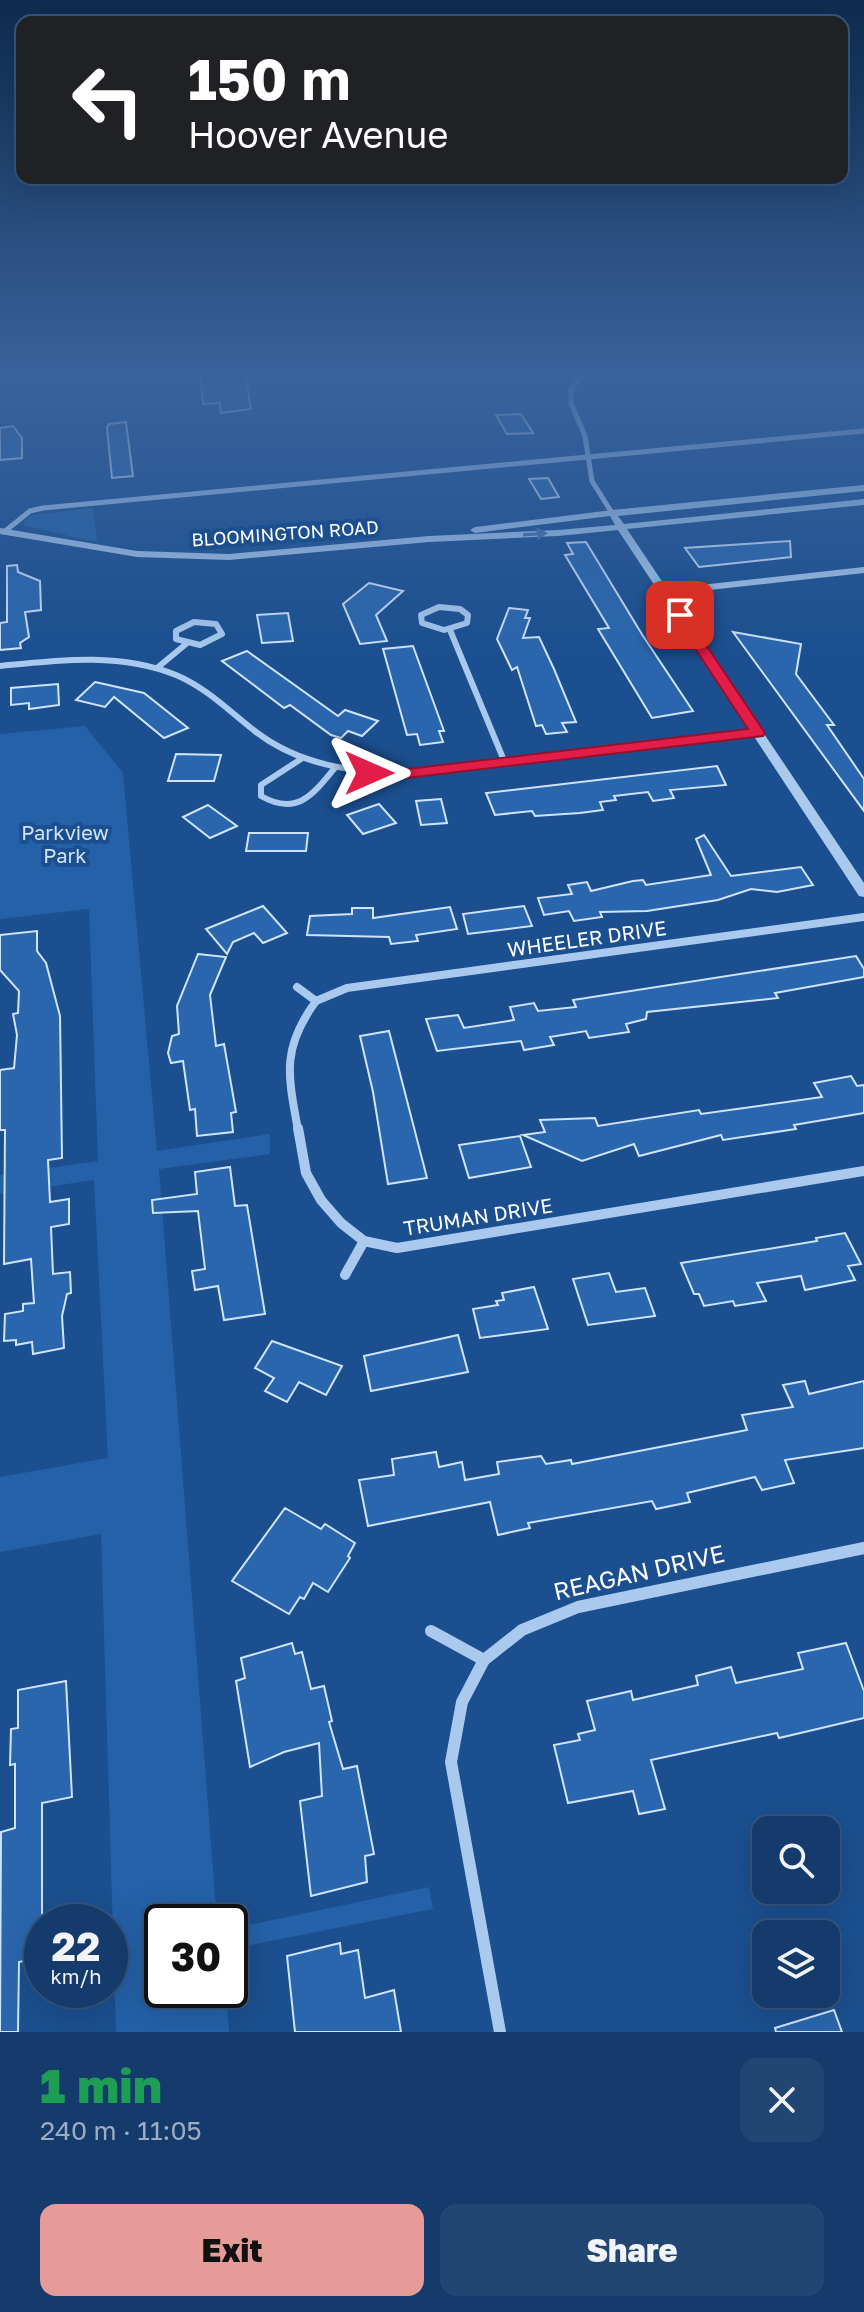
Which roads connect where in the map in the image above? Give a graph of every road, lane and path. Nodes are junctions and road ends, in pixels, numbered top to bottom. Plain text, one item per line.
1 (481, 467) edge
2 (588, 467) edge
3 (864, 488) edge
4 (864, 502) edge
5 (612, 513) junction
6 (621, 527) junction
7 (2, 532) edge
8 (429, 539) junction
9 (864, 570) edge
10 (664, 592) junction
11 (450, 630) junction
12 (186, 644) junction
13 (0, 666) edge
14 (157, 668) junction
15 (758, 733) junction
16 (301, 759) junction
17 (505, 763) junction
18 (334, 769) junction
19 (864, 893) edge
20 (864, 917) edge
21 (297, 987) dead end
22 (316, 1001) junction
23 (864, 1171) edge
24 (364, 1241) junction
25 (345, 1275) dead end
26 (864, 1548) edge
27 (431, 1631) dead end
28 (484, 1660) junction
29 (500, 2032) edge

1 - 7 street
2 - 5 street
3 - 5 street, BLOOMINGTON ROAD
4 - 6 street, BLOOMINGTON ROAD
5 - 6 street
5 - 8 street, BLOOMINGTON ROAD
8 -> 6 street, BLOOMINGTON ROAD
6 - 10 street
7 - 8 street, BLOOMINGTON ROAD
9 - 10 street
10 - 15 street
11 - 11 street
11 - 17 street
12 - 12 street
12 - 14 street
13 - 14 street
14 - 16 street
15 - 17 street
15 - 19 street
16 - 18 street
16 - 18 street
17 - 18 street
20 - 22 street, WHEELER DRIVE
21 - 22 street
22 - 24 street
23 - 24 street, TRUMAN DRIVE
24 - 25 street
26 - 28 street, REAGAN DRIVE
27 - 28 street
28 - 29 street, REAGAN DRIVE

